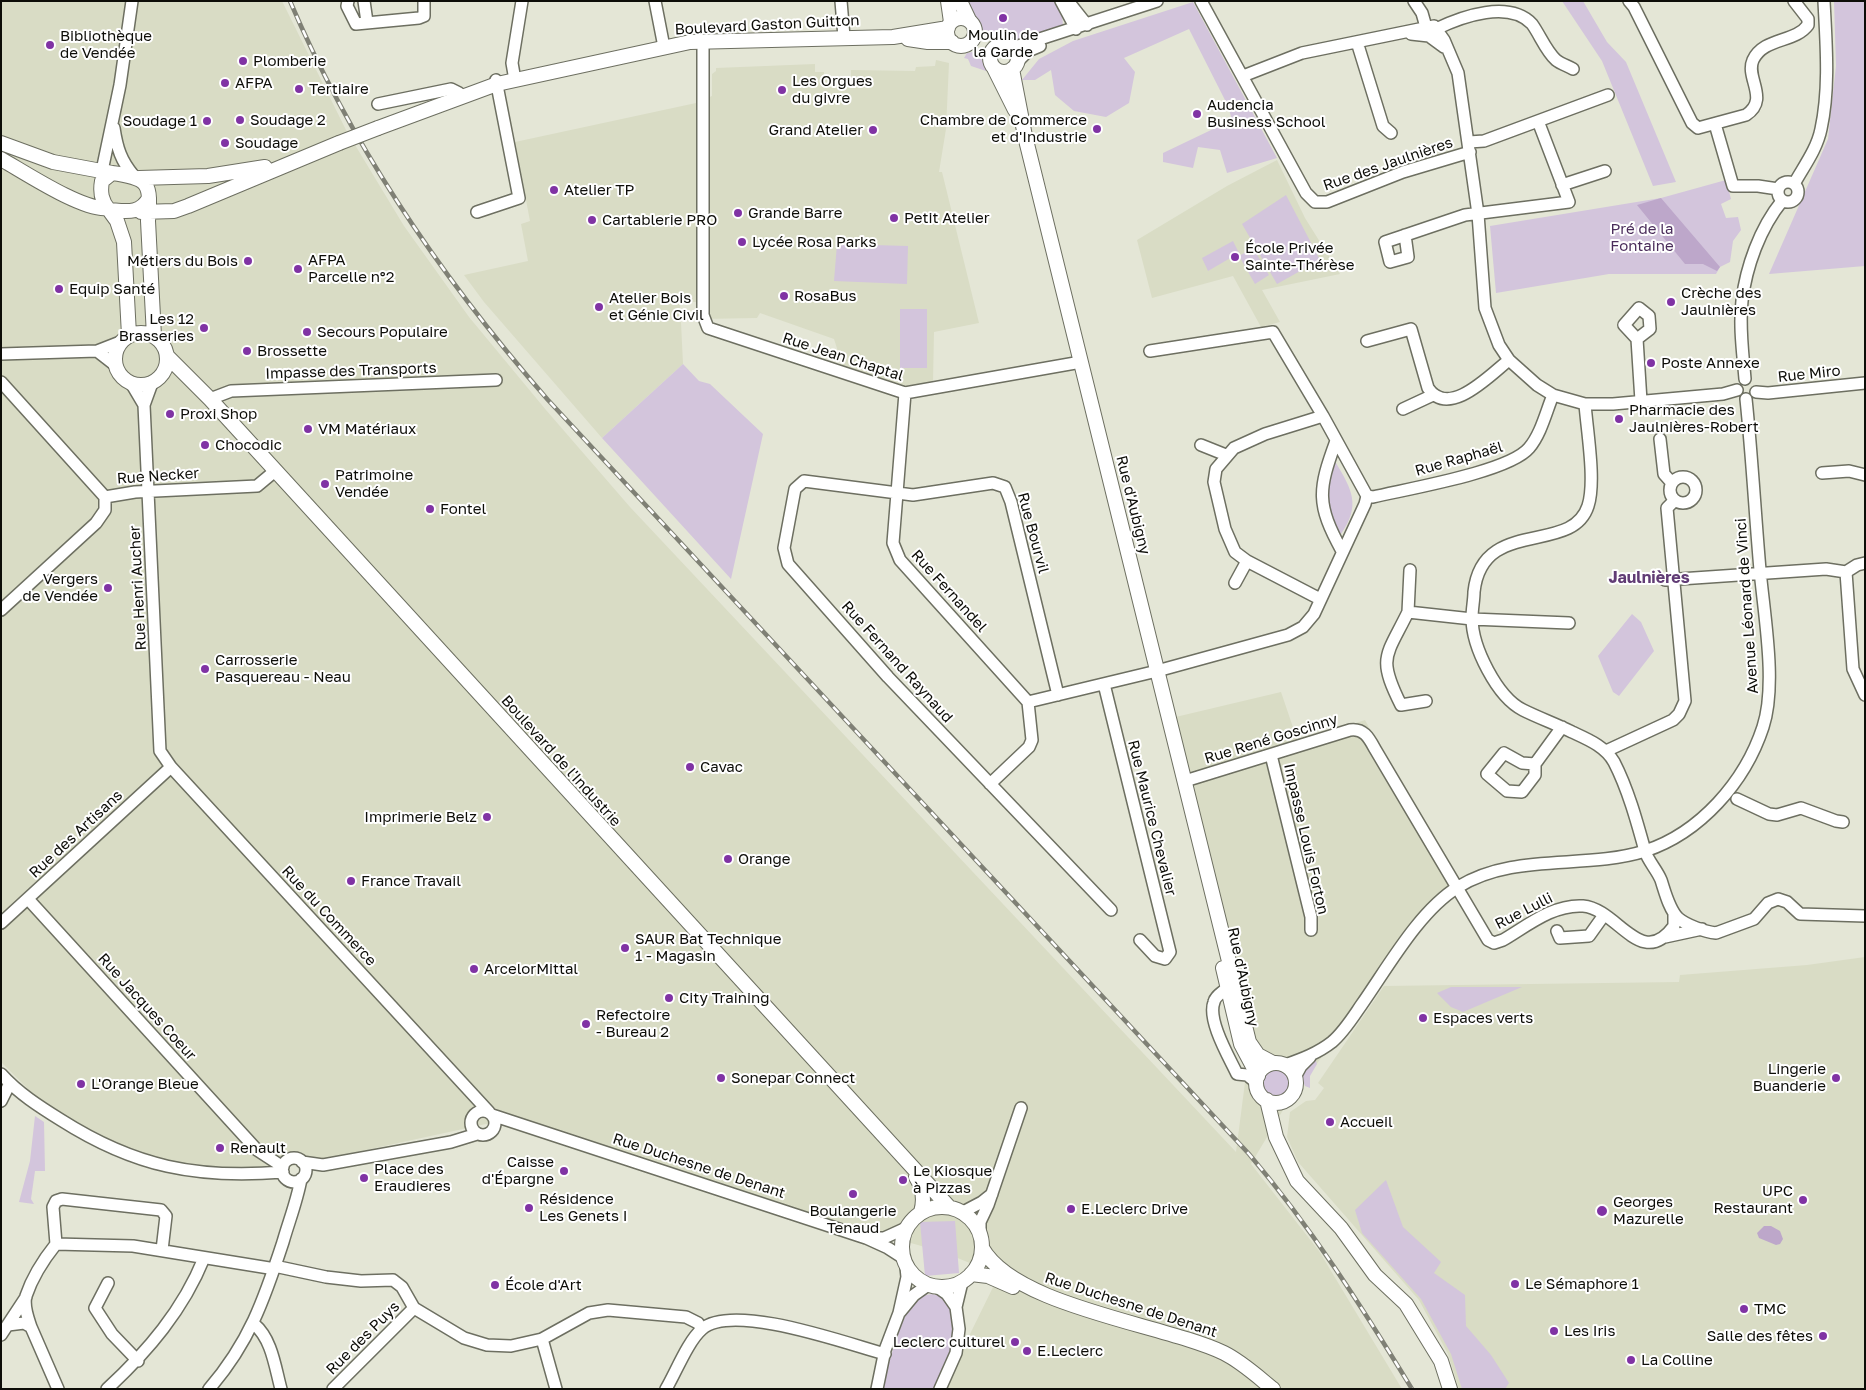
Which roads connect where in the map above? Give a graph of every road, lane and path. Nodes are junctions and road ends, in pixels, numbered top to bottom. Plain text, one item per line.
1 (132, 1) edge
2 (348, 1) edge
3 (364, 1) edge
4 (424, 1) edge
5 (522, 1) edge
6 (655, 1) edge
7 (842, 1) edge
8 (948, 1) edge
9 (960, 1) edge
10 (1061, 1) edge
11 (1068, 1) edge
12 (1157, 1) edge
13 (1200, 1) edge
14 (1414, 1) edge
15 (1794, 1) edge
16 (1824, 1) edge
17 (1631, 3) edge
18 (969, 20) junction
19 (367, 22) junction
20 (949, 25) junction
21 (1087, 25) junction
22 (1431, 29) junction
23 (1073, 30) junction
24 (844, 37) junction
25 (893, 37) junction
26 (972, 38) junction
27 (703, 42) junction
28 (952, 42) junction
29 (1357, 42) junction
30 (664, 47) junction
31 (1012, 48) junction
32 (994, 57) junction
33 (1015, 65) junction
34 (1573, 69) dead end
35 (1244, 76) junction
36 (515, 78) junction
37 (497, 82) junction
38 (458, 93) junction
39 (1608, 95) dead end
40 (446, 101) junction
41 (378, 104) dead end
42 (1538, 121) junction
43 (114, 122) junction
44 (1715, 124) junction
45 (1391, 133) dead end
46 (1024, 136) junction
47 (1, 143) edge
48 (1470, 147) junction
49 (304, 158) junction
50 (1, 159) edge
51 (1605, 170) dead end
52 (106, 175) junction
53 (137, 177) junction
54 (1794, 184) junction
55 (1562, 186) junction
56 (1778, 189) junction
57 (1782, 201) junction
58 (149, 205) junction
59 (108, 209) junction
60 (174, 211) junction
61 (478, 212) dead end
62 (1478, 214) junction
63 (1404, 235) dead end
64 (150, 250) junction
65 (154, 336) junction
66 (125, 339) junction
67 (1636, 339) dead end
68 (1367, 341) dead end
69 (97, 351) junction
70 (1150, 351) dead end
71 (1, 354) edge
72 (167, 356) junction
73 (1508, 360) junction
74 (1081, 362) junction
75 (115, 365) junction
76 (189, 377) junction
77 (1745, 379) junction
78 (156, 380) junction
79 (496, 380) dead end
80 (1, 382) edge
81 (131, 383) junction
82 (1865, 383) edge
83 (1737, 390) junction
84 (1756, 392) junction
85 (905, 393) junction
86 (1433, 395) junction
87 (1553, 395) junction
88 (1746, 398) junction
89 (210, 399) junction
90 (1641, 401) junction
91 (1585, 404) junction
92 (144, 405) junction
93 (1403, 409) dead end
94 (1323, 416) junction
95 (1660, 439) dead end
96 (1336, 441) junction
97 (1201, 445) dead end
98 (1226, 455) junction
99 (275, 471) junction
100 (1822, 473) dead end
101 (1865, 476) edge
102 (1672, 483) junction
103 (148, 491) junction
104 (896, 493) junction
105 (1366, 496) junction
106 (105, 497) junction
107 (1674, 501) junction
108 (1342, 551) junction
109 (1247, 561) junction
110 (1865, 563) edge
111 (1410, 570) dead end
112 (1846, 572) junction
113 (1761, 574) junction
114 (1670, 580) junction
115 (1235, 583) dead end
116 (1320, 599) junction
117 (1, 610) edge
118 (1408, 612) junction
119 (1472, 619) junction
120 (1569, 623) dead end
121 (1157, 671) junction
122 (1862, 682) edge
123 (1104, 684) junction
124 (1058, 695) junction
125 (1865, 695) edge
126 (1426, 701) dead end
127 (1028, 702) junction
128 (1562, 727) junction
129 (1606, 751) junction
130 (1272, 755) junction
131 (1535, 764) dead end
132 (171, 767) junction
133 (1185, 780) junction
134 (990, 784) junction
135 (1737, 798) dead end
136 (1843, 822) dead end
137 (1645, 851) junction
138 (1208, 881) junction
139 (1456, 888) junction
140 (28, 899) junction
141 (1111, 910) dead end
142 (1674, 913) junction
143 (1604, 915) junction
144 (1865, 916) edge
145 (1, 923) edge
146 (1702, 929) junction
147 (1311, 930) dead end
148 (1557, 931) dead end
149 (1663, 938) junction
150 (1140, 940) dead end
151 (1227, 988) junction
152 (1311, 1056) junction
153 (1279, 1064) junction
154 (1, 1074) edge
155 (1295, 1077) junction
156 (1257, 1080) junction
157 (10, 1084) junction
158 (464, 1086) junction
159 (1267, 1100) junction
160 (1, 1101) edge
161 (1283, 1102) junction
162 (1021, 1108) dead end
163 (490, 1114) junction
164 (473, 1118) junction
165 (521, 1125) junction
166 (492, 1132) junction
167 (477, 1134) junction
168 (451, 1142) junction
169 (1282, 1152) junction
170 (323, 1165) junction
171 (910, 1166) junction
172 (292, 1172) junction
173 (992, 1194) junction
174 (948, 1206) junction
175 (921, 1212) junction
176 (963, 1212) junction
177 (906, 1228) junction
178 (980, 1232) junction
179 (866, 1238) junction
180 (56, 1244) junction
181 (982, 1248) junction
182 (162, 1250) junction
183 (204, 1258) junction
184 (904, 1262) junction
185 (275, 1267) junction
186 (967, 1278) junction
187 (108, 1283) dead end
188 (933, 1286) junction
189 (26, 1297) junction
190 (956, 1307) junction
191 (414, 1308) junction
192 (899, 1313) junction
193 (254, 1324) junction
194 (8, 1325) junction
195 (31, 1327) junction
196 (702, 1329) junction
197 (1, 1335) edge
198 (542, 1339) junction
199 (885, 1354) junction
200 (138, 1361) junction
201 (58, 1389) edge
202 (107, 1389) edge
203 (208, 1389) edge
204 (281, 1389) edge
205 (333, 1389) edge
206 (556, 1389) edge
207 (666, 1389) edge
208 (876, 1389) edge
209 (940, 1389) edge
210 (1261, 1389) edge
211 (1273, 1389) edge
212 (1450, 1389) edge

1 - 43 street
2 - 19 street
3 - 19 street
4 - 19 street
5 - 36 street
6 - 30 street
7 - 24 street
8 - 20 main road
9 - 18 main road
10 - 23 street
11 - 21 street
12 - 21 street
13 - 35 street
14 - 22 street
15 - 44 street
16 - 54 street
17 - 44 street
18 - 20 main road
18 - 26 main road
20 - 25 main road, Boulevard Gaston Guitton
20 - 28 main road
21 - 23 street
22 - 29 street
22 - 34 street
22 - 48 street
23 - 31 street
23 - 33 street
24 - 25 main road, Boulevard Gaston Guitton
24 - 27 main road, Boulevard Gaston Guitton
25 - 28 main road, Boulevard Gaston Guitton
26 - 28 main road
26 - 32 main road
27 - 30 main road, Boulevard Gaston Guitton
27 - 85 street, Rue Jean Chaptal
29 - 35 street
29 - 45 street
30 - 36 main road, Boulevard Gaston Guitton
31 - 32 main road
31 - 33 main road, Rue d'Aubigny
32 - 33 main road
32 - 46 main road, Rue d'Aubigny
33 - 46 main road, Rue d'Aubigny
35 - 48 street, Rue des Jaulnières
36 - 37 main road, Boulevard Gaston Guitton
37 - 38 main road, Boulevard Gaston Guitton
37 - 40 main road, Boulevard Gaston Guitton
37 - 61 street
38 - 40 main road, Boulevard Gaston Guitton
38 - 41 street
39 - 42 street, Rue des Jaulnières
40 - 49 main road, Boulevard Gaston Guitton, bridge
42 - 48 street, Rue des Jaulnières
42 - 55 street
43 - 52 street
43 - 53 street
44 - 56 street
46 - 74 main road, Rue d'Aubigny
47 - 52 main road
48 - 62 street
49 - 53 main road
49 - 60 main road
50 - 59 main road
51 - 55 street
52 - 53 main road
52 - 59 main road
53 - 58 main road
54 - 56 street
54 - 57 street
55 - 62 street
56 - 57 street
57 - 77 street
58 - 59 main road
58 - 60 main road
58 - 64 main road
59 - 66 main road
60 - 64 main road
62 - 63 street
62 - 73 street
64 - 65 main road
65 - 66 main road
65 - 72 main road
66 - 69 street
66 - 75 main road
67 - 90 street
68 - 86 street
69 - 71 street
69 - 75 street
70 - 94 street
72 - 76 main road, Boulevard de l'Industrie
72 - 78 main road
73 - 86 street
73 - 87 street
74 - 85 street, Rue Jean Chaptal
74 - 121 main road, Rue d'Aubigny
75 - 81 main road
76 - 78 main road
76 - 89 main road, Boulevard de l'Industrie
77 - 83 street
77 - 84 street
78 - 81 main road
78 - 92 street, Rue Henri Aucher
79 - 89 street, Impasse des Transports
80 - 106 street, Rue Necker
81 - 92 street, Rue Henri Aucher
82 - 84 street, Rue Miro
83 - 88 street
83 - 90 street
84 - 88 street
85 - 104 street, Rue Fernandel
86 - 93 street
87 - 91 street
87 - 105 street, Rue Raphaël
88 - 113 street, Avenue Léonard de Vinci
89 - 99 main road, Boulevard de l'Industrie
90 - 91 street
91 - 119 street
92 - 103 street, Rue Henri Aucher
94 - 96 street
94 - 98 street
95 - 102 street
96 - 105 street
96 - 108 street
97 - 98 street
98 - 109 street
99 - 103 street, Rue Necker
99 - 171 main road, Boulevard de l'Industrie
100 - 101 street
102 - 107 street
102 - 107 street
103 - 106 street, Rue Necker
103 - 132 street, Rue Henri Aucher
104 - 124 street, Rue Bourvil
104 - 127 street, Rue Fernandel
104 - 134 street, Rue Fernand Raynaud
105 - 108 street
106 - 117 street
107 - 114 street
108 - 116 street
109 - 115 street
109 - 116 street
110 - 112 street
111 - 118 street
112 - 113 street
112 - 122 street
113 - 114 street
113 - 137 street, Avenue Léonard de Vinci
114 - 129 street
116 - 121 street
118 - 119 street
118 - 126 street
119 - 120 street
119 - 128 street
121 - 123 street
121 - 133 main road, Rue d'Aubigny
122 - 125 street
123 - 124 street
123 - 150 street, Rue Maurice Chevalier
124 - 127 street
127 - 134 street
128 - 129 street
128 - 131 street
129 - 137 street
130 - 133 street, Rue René Goscinny
130 - 139 street, Rue René Goscinny
130 - 147 street, Impasse Louis Forton
132 - 140 street, Rue des Artisans
132 - 158 street, Rue du Commerce
133 - 138 main road, Rue d'Aubigny
134 - 141 street, Rue Fernand Raynaud
135 - 136 street
137 - 139 street, Avenue Léonard de Vinci
137 - 142 street
138 - 151 main road, Rue d'Aubigny
138 - 153 main road, Rue d'Aubigny
139 - 143 street, Rue Lulli
139 - 152 street, Avenue Léonard de Vinci
140 - 145 street, Rue des Artisans
140 - 172 street, Rue Jacques Coeur
142 - 146 street
142 - 149 street
143 - 148 street
143 - 149 street, Rue Lulli
144 - 146 street
146 - 149 street
151 - 156 main road, Rue d'Aubigny
151 - 156 street
152 - 153 street, Avenue Léonard de Vinci
152 - 155 street, Avenue Léonard de Vinci
153 - 155 main road
153 - 156 main road
154 - 157 street
155 - 161 main road
156 - 159 main road
157 - 160 street
157 - 172 street
158 - 163 street, Rue du Commerce
158 - 164 street, Rue du Commerce
159 - 161 main road
159 - 169 main road
161 - 169 main road
162 - 173 street
163 - 164 street
163 - 165 street, Rue Duchesne de Denant
163 - 166 street
164 - 167 street
164 - 168 street
165 - 166 street, Rue Duchesne de Denant
165 - 179 street, Rue Duchesne de Denant
166 - 167 street
167 - 168 street
168 - 170 street
169 - 212 main road
170 - 172 street
170 - 172 street
171 - 174 main road, Boulevard de l'Industrie
171 - 175 main road, Boulevard de l'Industrie
172 - 185 street
173 - 176 street
173 - 178 street
174 - 175 main road
174 - 176 main road
175 - 177 main road
176 - 178 main road
177 - 179 street, Rue Duchesne de Denant
177 - 184 main road
178 - 181 main road
179 - 184 street, Rue Duchesne de Denant
180 - 182 street
180 - 182 street
180 - 189 street
181 - 186 main road
181 - 211 main road, Rue Duchesne de Denant
182 - 183 street
183 - 185 street
183 - 200 street
184 - 188 main road
184 - 192 street
185 - 191 street
185 - 193 street
186 - 188 main road
186 - 190 street
186 - 210 main road, Rue Duchesne de Denant
187 - 200 street
188 - 190 street
188 - 192 street
189 - 194 street
189 - 195 street
190 - 209 street
191 - 198 street
191 - 205 street, Rue des Puys
192 - 199 street
193 - 203 street
193 - 204 street
194 - 195 street
194 - 197 street
195 - 201 street
196 - 198 street
196 - 199 street
196 - 207 street
198 - 206 street
199 - 208 street
200 - 202 street

